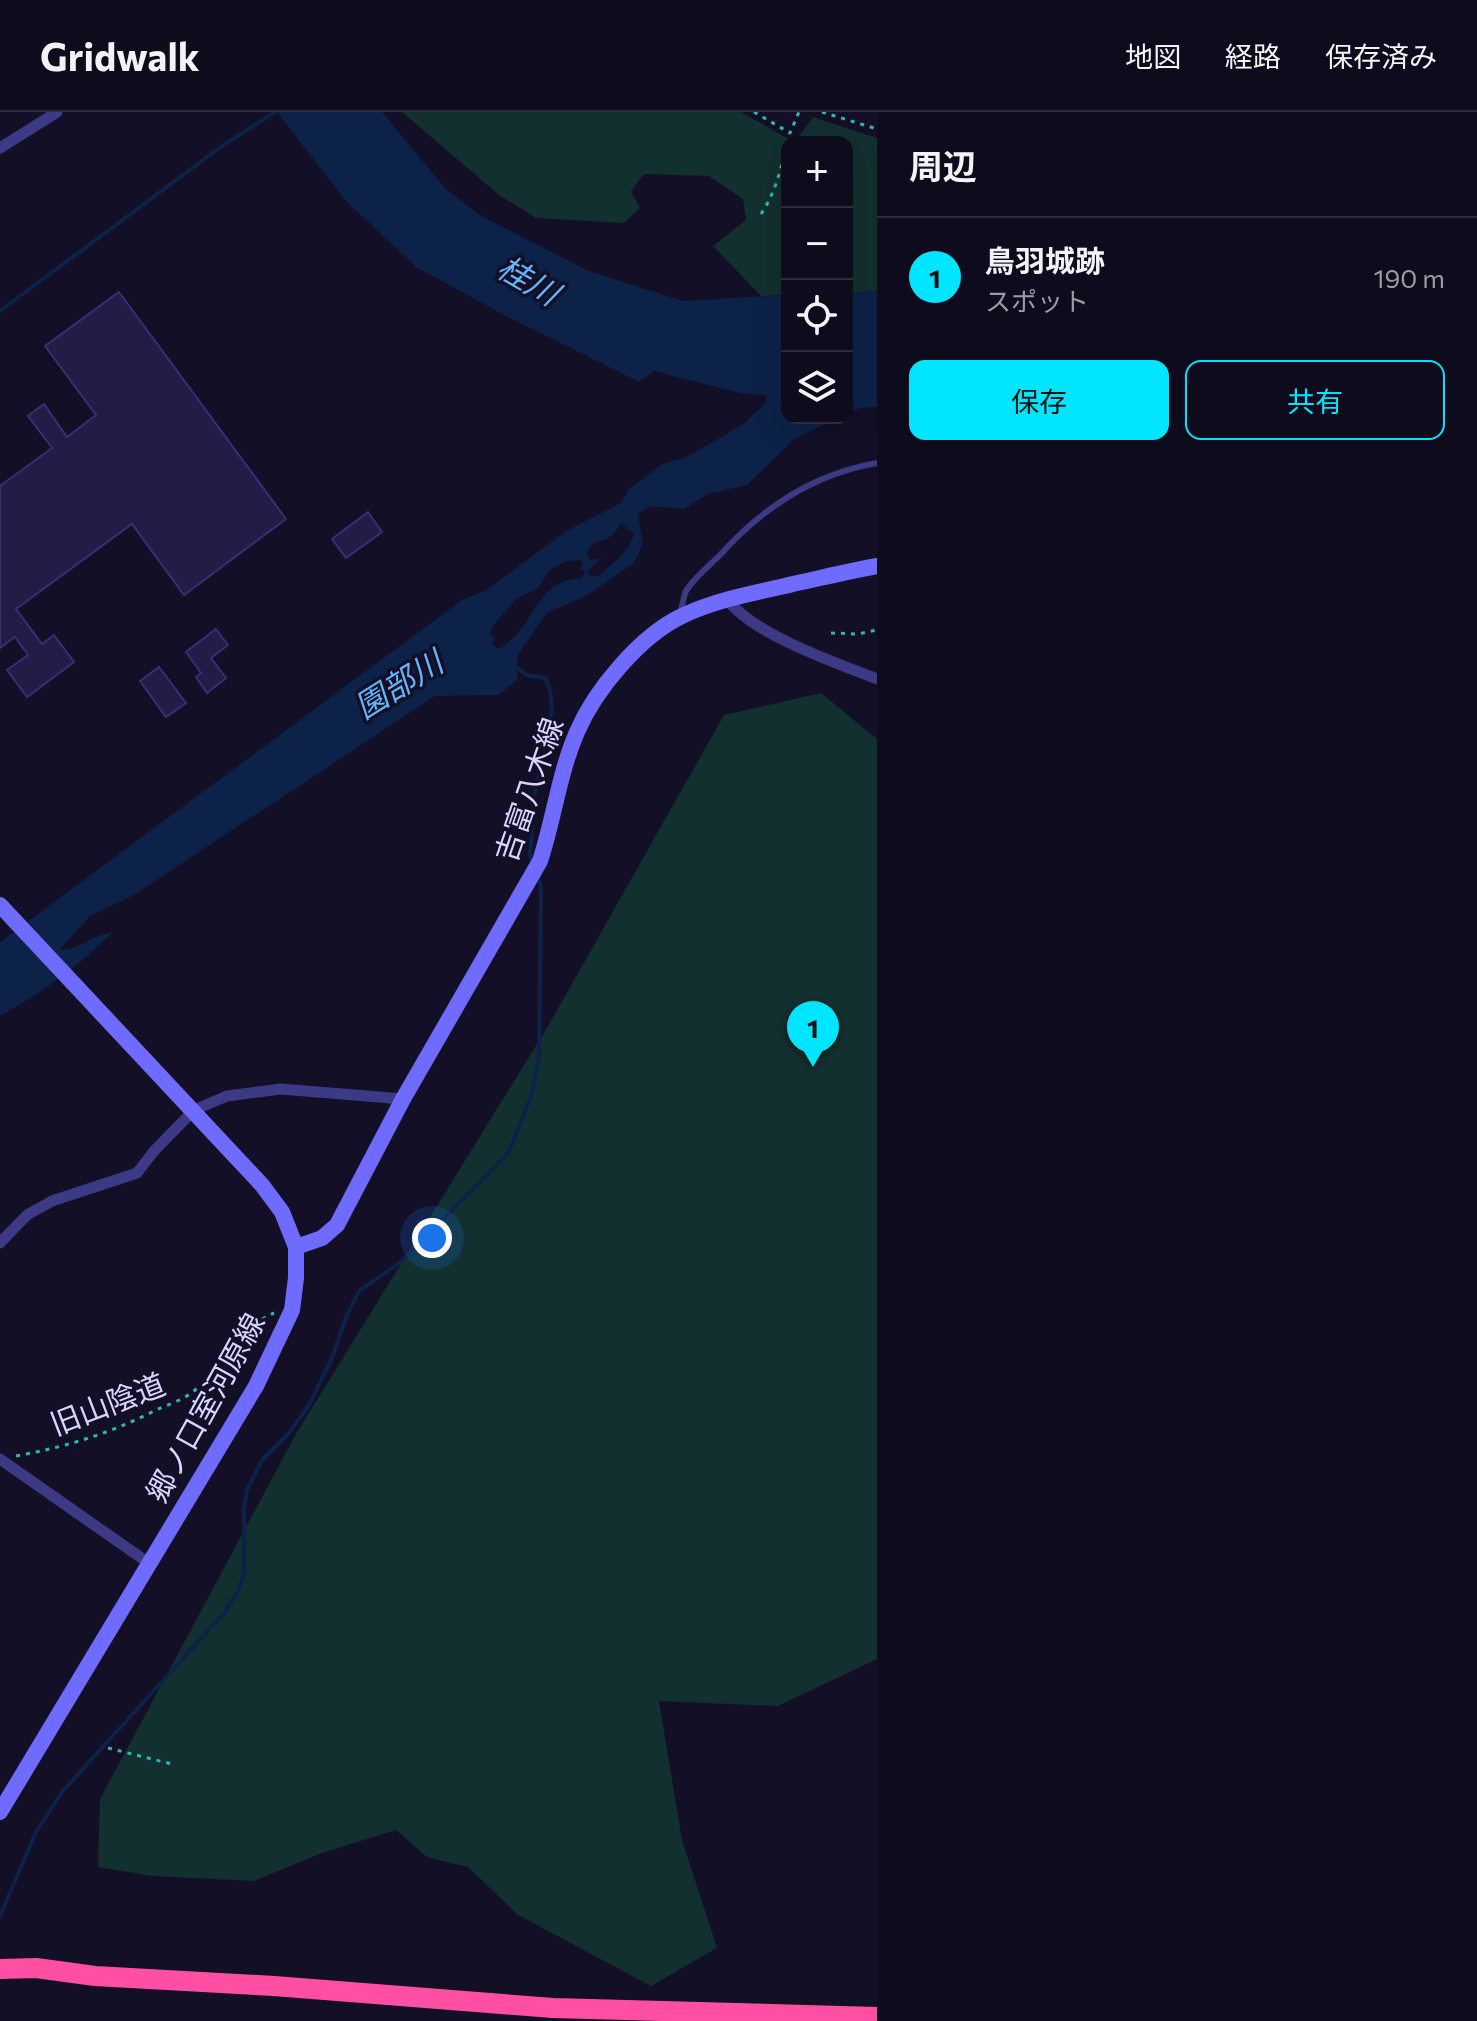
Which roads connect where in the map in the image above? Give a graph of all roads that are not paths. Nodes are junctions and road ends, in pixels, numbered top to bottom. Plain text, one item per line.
1 (57, 112) edge
2 (0, 148) edge
3 (877, 463) edge
4 (877, 566) edge
5 (727, 599) junction
6 (679, 617) junction
7 (877, 679) edge
8 (2, 907) edge
9 (403, 1099) junction
10 (194, 1110) junction
11 (0, 1243) edge
12 (296, 1247) junction
13 (0, 1459) edge
14 (150, 1564) junction
15 (0, 1812) edge
16 (0, 1969) edge
17 (877, 2018) edge
18 (826, 2021) edge

1 - 2 street
3 - 6 lane
4 - 5 main road, 吉富八木線
5 - 6 main road, 吉富八木線
5 - 7 street
6 - 9 main road, 吉富八木線
8 - 10 main road, 郷ノ口室河原線
9 - 10 street
9 - 12 main road, 吉富八木線
10 - 11 street
10 - 12 main road, 郷ノ口室河原線
12 - 14 main road, 郷ノ口室河原線
13 - 14 street
14 - 15 main road, 郷ノ口室河原線
16 - 17 highway
17 - 18 highway

